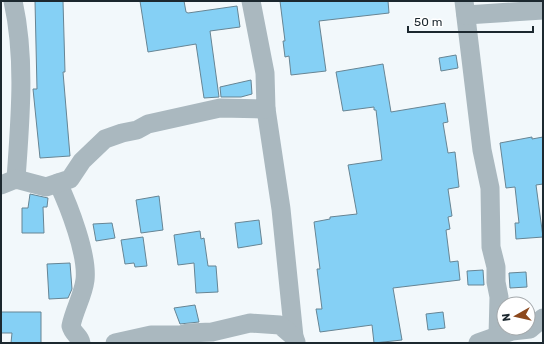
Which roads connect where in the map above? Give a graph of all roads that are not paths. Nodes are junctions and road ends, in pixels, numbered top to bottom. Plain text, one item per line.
1 (12, 1) edge
2 (251, 1) edge
3 (465, 8) edge
4 (543, 10) edge
5 (266, 108) junction
6 (8, 182) edge
7 (58, 183) junction
8 (499, 296) edge
9 (498, 336) edge
10 (295, 340) edge
11 (81, 343) edge
12 (115, 343) edge
13 (478, 343) edge

1 - 6 street
2 - 5 street
3 - 4 street
3 - 8 street
5 - 7 street
5 - 10 street
6 - 7 street
7 - 11 street
9 - 13 street
10 - 12 street

